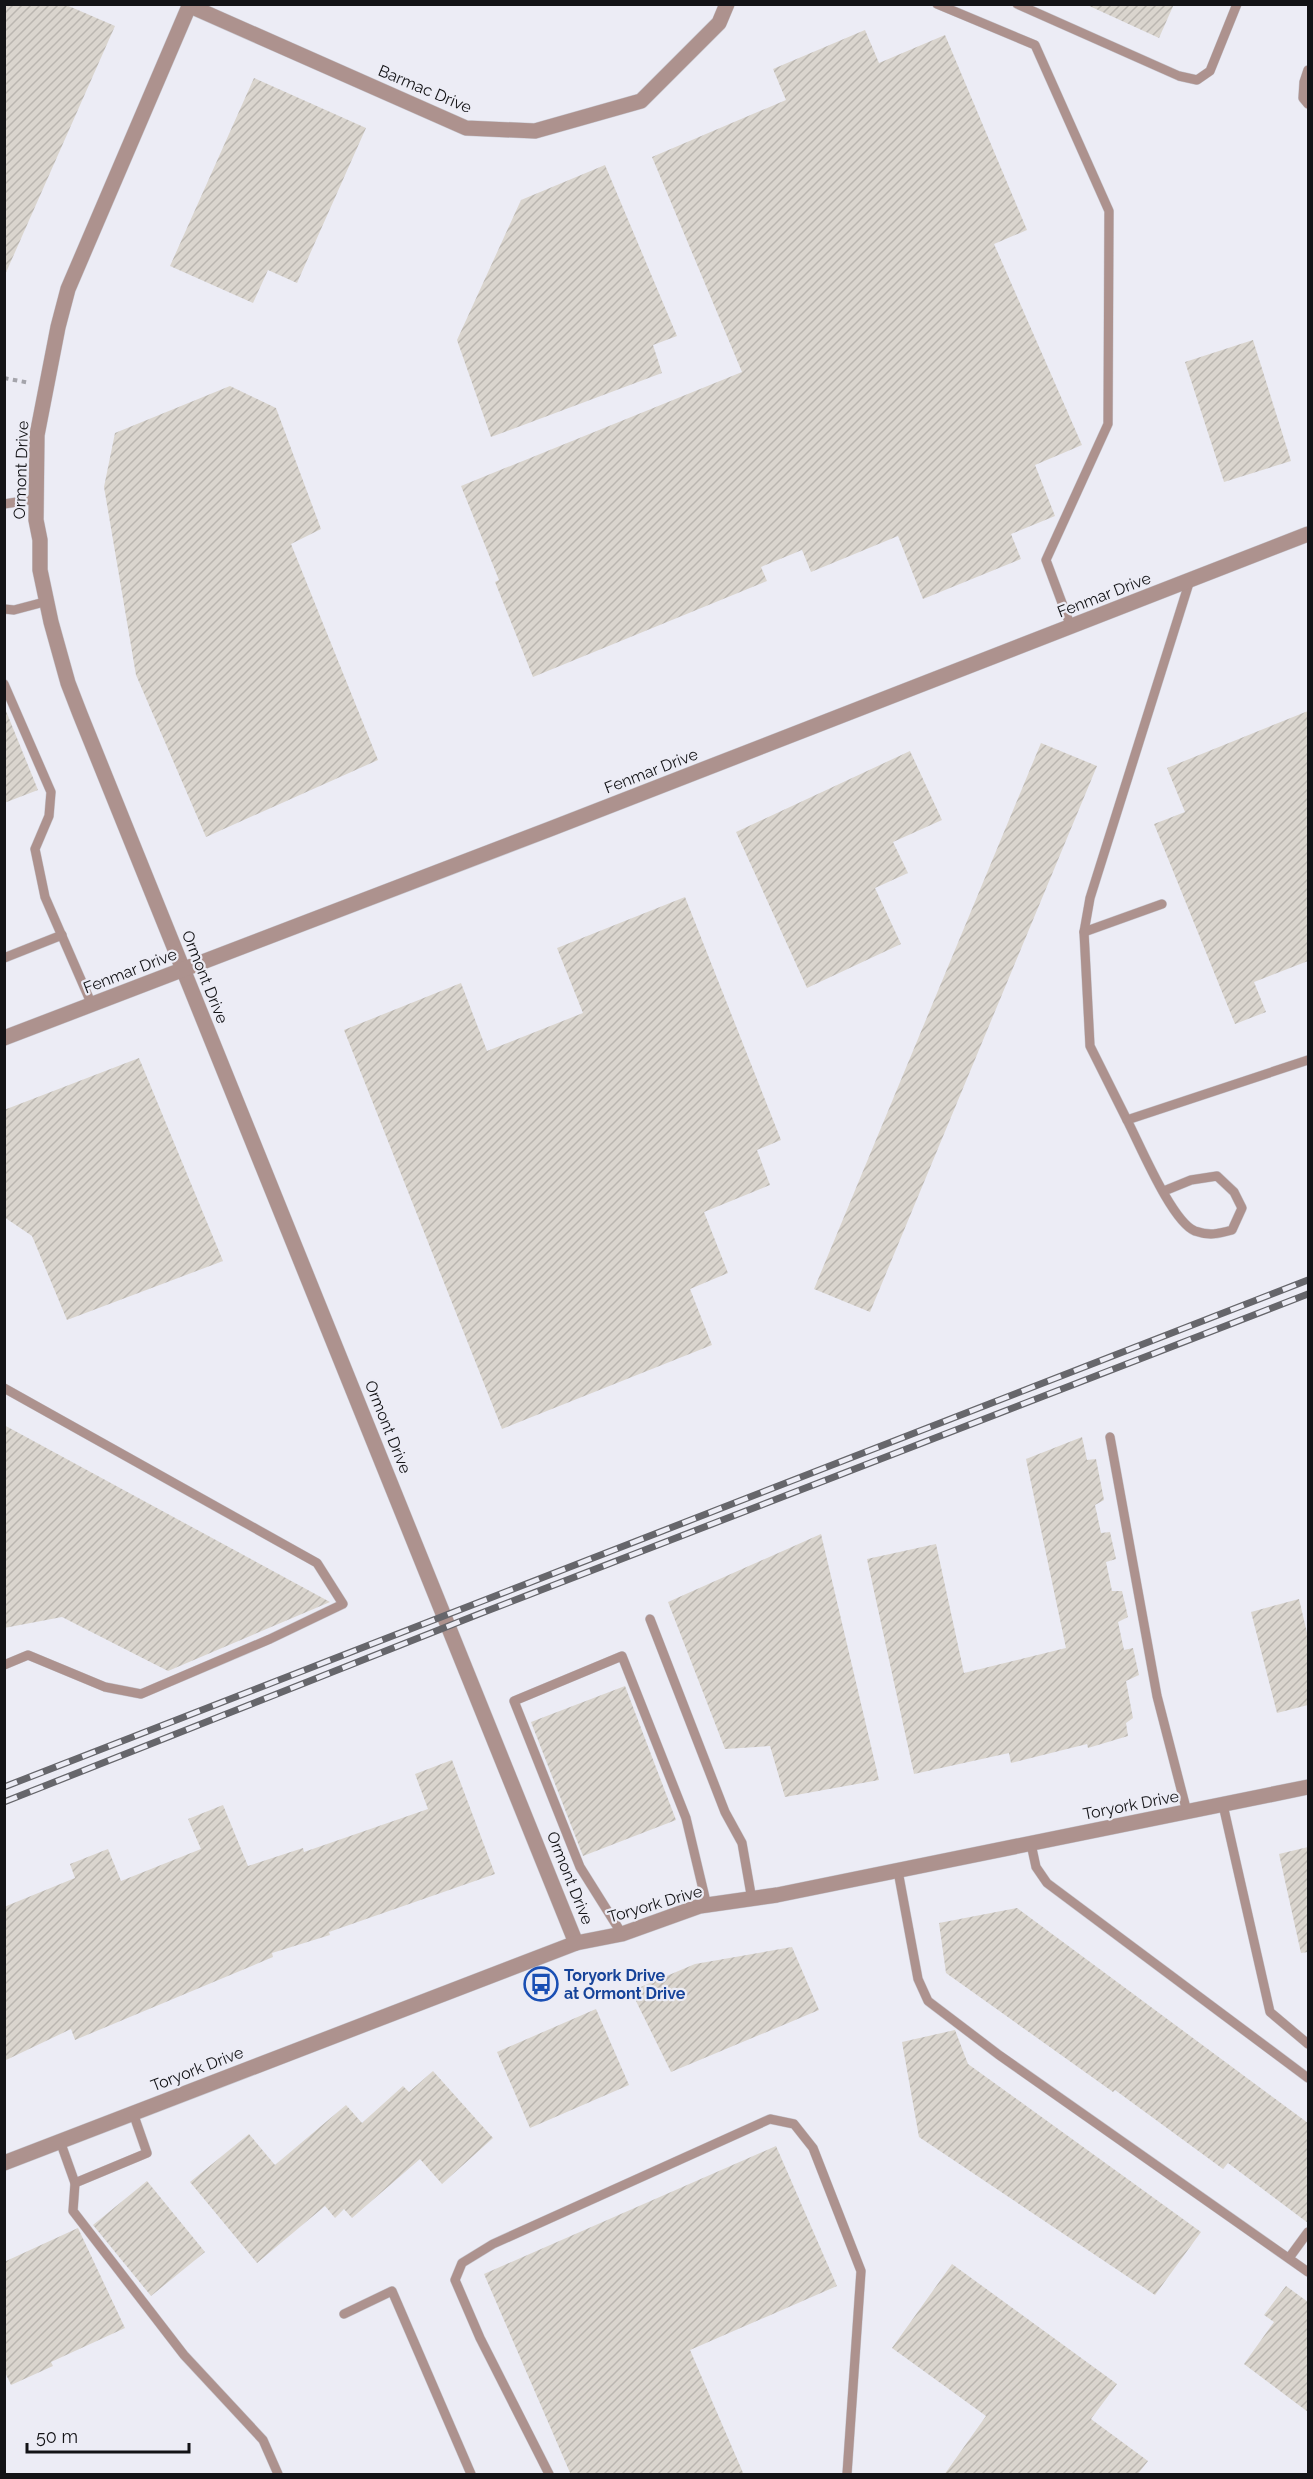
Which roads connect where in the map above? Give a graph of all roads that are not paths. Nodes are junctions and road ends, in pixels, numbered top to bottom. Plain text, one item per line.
1 (727, 4) edge
2 (937, 4) edge
3 (1017, 4) edge
4 (1237, 4) edge
5 (188, 5) edge
6 (1308, 70) edge
7 (1308, 104) edge
8 (36, 499) junction
9 (4, 504) edge
10 (1308, 534) edge
11 (1191, 580) junction
12 (48, 601) junction
13 (4, 609) edge
14 (1071, 627) junction
15 (4, 684) edge
16 (1162, 904) dead end
17 (1084, 932) junction
18 (62, 935) junction
19 (4, 958) edge
20 (183, 970) junction
21 (92, 1005) junction
22 (4, 1038) edge
23 (1308, 1060) edge
24 (1127, 1120) junction
25 (1164, 1191) junction
26 (4, 1388) edge
27 (1110, 1437) dead end
28 (650, 1619) dead end
29 (4, 1665) edge
30 (1308, 1787) edge
31 (1223, 1805) junction
32 (1187, 1812) junction
33 (1030, 1844) junction
34 (898, 1871) junction
35 (752, 1900) junction
36 (707, 1906) junction
37 (622, 1934) junction
38 (576, 1943) junction
39 (1308, 2044) edge
40 (1308, 2078) edge
41 (133, 2113) junction
42 (60, 2141) junction
43 (4, 2163) edge
44 (75, 2182) junction
45 (1308, 2232) edge
46 (1289, 2258) junction
47 (1308, 2272) edge
48 (345, 2313) dead end
49 (278, 2475) edge
50 (471, 2475) edge
51 (549, 2475) edge
52 (847, 2475) edge

1 - 5 street, Barmac Drive
2 - 14 lane
3 - 4 lane
5 - 8 street, Ormont Drive
6 - 7 lane
8 - 9 lane
8 - 12 street, Ormont Drive
10 - 11 street, Fenmar Drive
11 - 14 street, Fenmar Drive
11 - 17 lane
12 - 13 lane
12 - 20 street, Ormont Drive
14 - 20 street, Fenmar Drive
15 - 18 lane
16 - 17 lane
17 - 24 lane
18 - 19 lane
18 - 21 lane
20 - 21 street, Fenmar Drive
20 - 38 street, Ormont Drive
21 - 22 street, Fenmar Drive
23 - 24 lane
24 - 25 lane
25 - 25 lane
26 - 29 lane
27 - 32 lane
28 - 35 lane
30 - 31 street, Toryork Drive
31 - 32 street, Toryork Drive
31 - 39 lane
32 - 33 street, Toryork Drive
33 - 34 street, Toryork Drive
33 - 40 lane
34 - 35 street, Toryork Drive
34 - 46 lane
35 - 36 street, Toryork Drive
36 - 37 street, Toryork Drive
36 - 37 lane
37 - 38 street, Toryork Drive
38 - 41 street, Toryork Drive
41 - 42 street, Toryork Drive
41 - 44 lane
42 - 43 street, Toryork Drive
42 - 44 lane
44 - 49 lane
45 - 46 lane
46 - 47 lane
48 - 50 lane
51 - 52 lane

